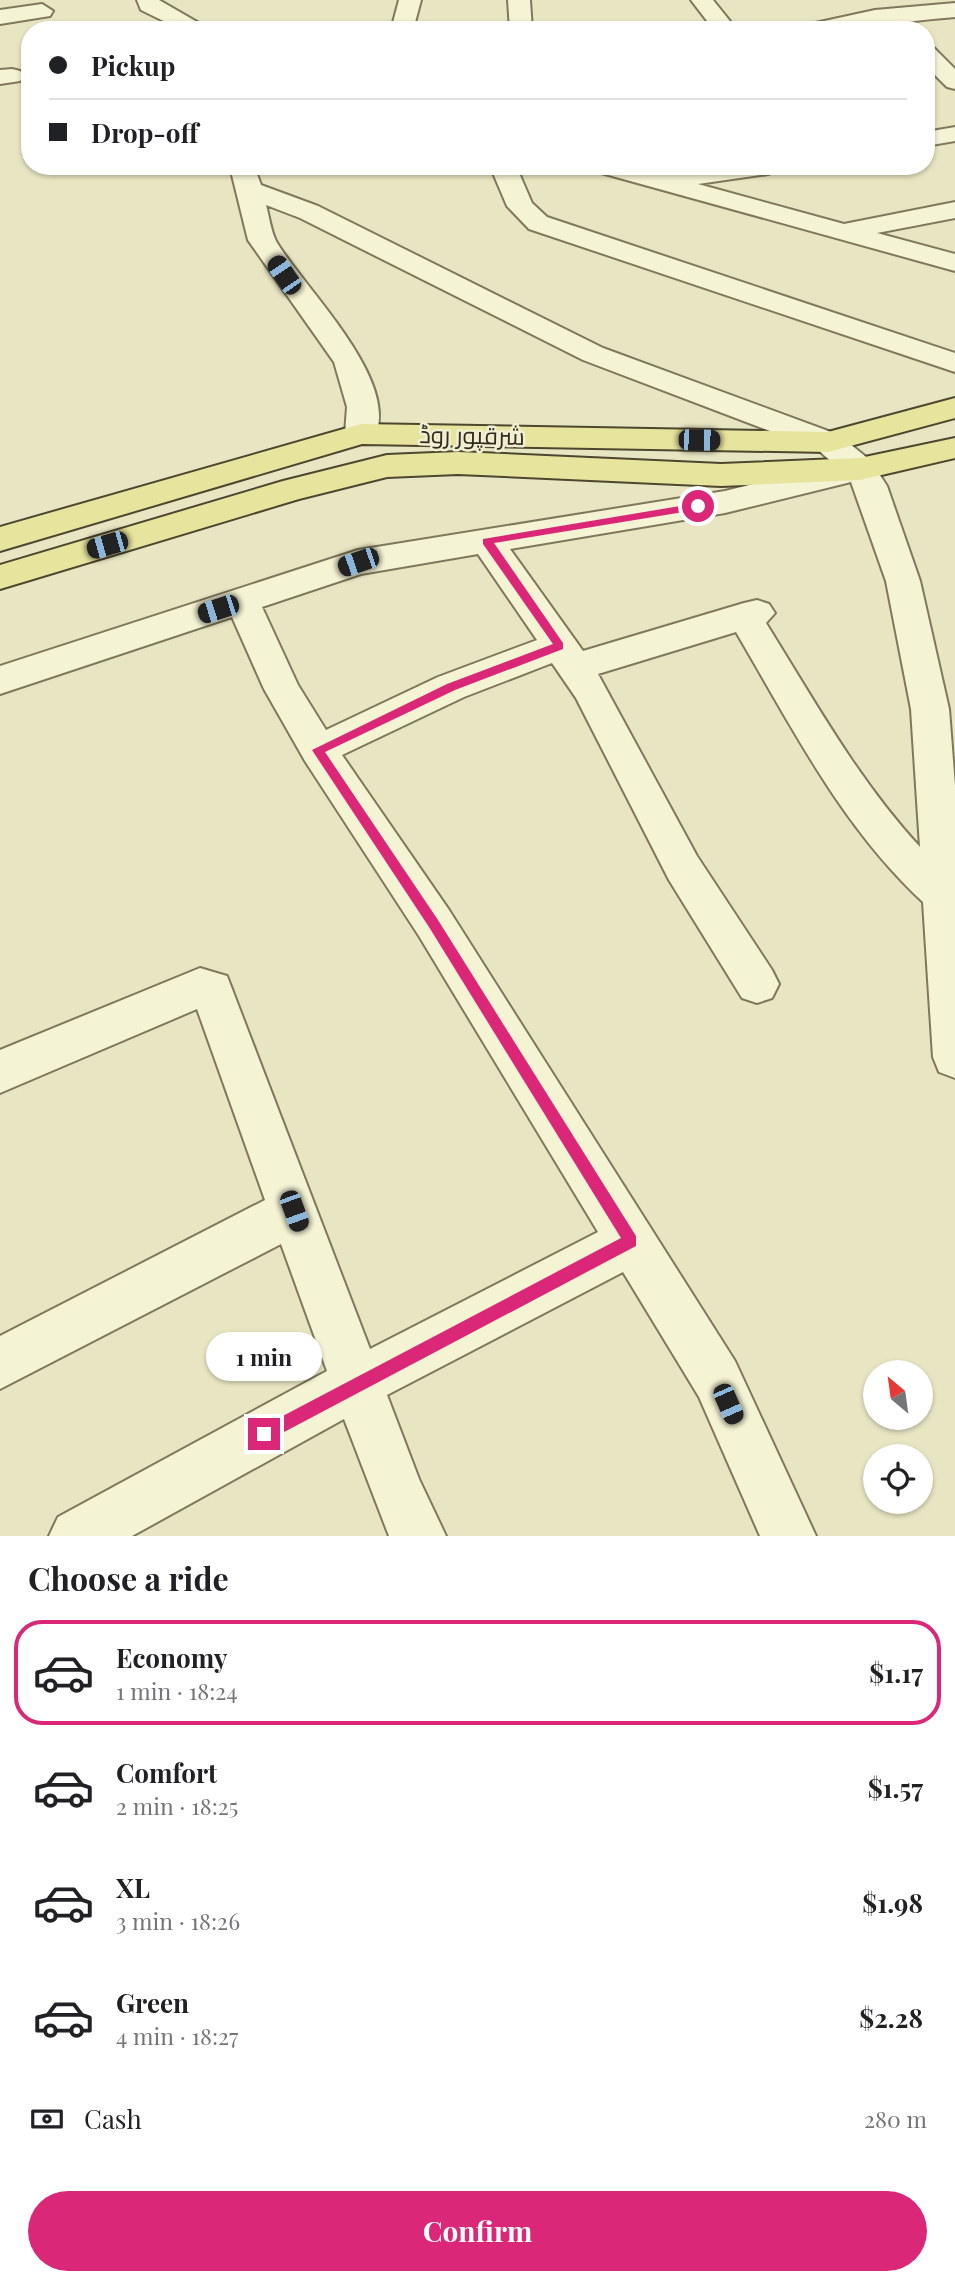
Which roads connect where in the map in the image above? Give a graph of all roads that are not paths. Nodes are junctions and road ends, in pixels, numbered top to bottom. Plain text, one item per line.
1 (410, 0) edge
2 (519, 0) edge
3 (702, 0) edge
4 (955, 10) edge
5 (45, 13) edge
6 (143, 13) edge
7 (874, 16) edge
8 (0, 17) edge
9 (170, 21) edge
10 (404, 21) edge
11 (520, 21) edge
12 (719, 21) edge
13 (853, 21) edge
14 (955, 134) edge
15 (935, 137) edge
16 (507, 175) edge
17 (634, 175) edge
18 (679, 175) edge
19 (245, 177) edge
20 (659, 182) junction
21 (955, 210) edge
22 (843, 232) junction
23 (955, 263) edge
24 (955, 363) edge
25 (955, 408) edge
26 (361, 434) junction
27 (828, 442) junction
28 (955, 448) edge
29 (860, 469) junction
30 (0, 539) edge
31 (487, 541) junction
32 (0, 577) edge
33 (242, 601) junction
34 (567, 656) junction
35 (0, 680) edge
36 (942, 703) edge
37 (318, 750) junction
38 (949, 893) edge
39 (757, 984) dead end
40 (955, 1057) edge
41 (0, 1072) edge
42 (294, 1211) junction
43 (631, 1241) junction
44 (0, 1363) edge
45 (357, 1383) junction
46 (77, 1536) edge
47 (418, 1536) edge
48 (788, 1536) edge

1 - 10 street
2 - 11 street
3 - 12 street
4 - 7 street
5 - 8 street
6 - 9 street
7 - 13 street
14 - 15 street
16 - 24 street
17 - 20 street
18 - 20 street
19 - 26 street
19 - 27 street
20 - 22 street
21 - 22 street
22 - 23 street
25 - 27 main road, شرقپور روڈ
26 - 27 main road, شرقپور روڈ
26 - 30 main road, شرقپور روڈ
27 - 29 street
28 - 29 main road, شرقپور روڈ
29 - 31 street
29 - 32 main road, شرقپور روڈ
29 - 36 street
31 - 33 street
31 - 34 street
33 - 35 street
33 - 37 street
34 - 37 street
34 - 38 street
34 - 39 street
36 - 38 street
37 - 43 street
38 - 40 street
41 - 42 street
42 - 44 street
42 - 45 street
43 - 45 street
43 - 48 street
45 - 46 street
45 - 47 street

